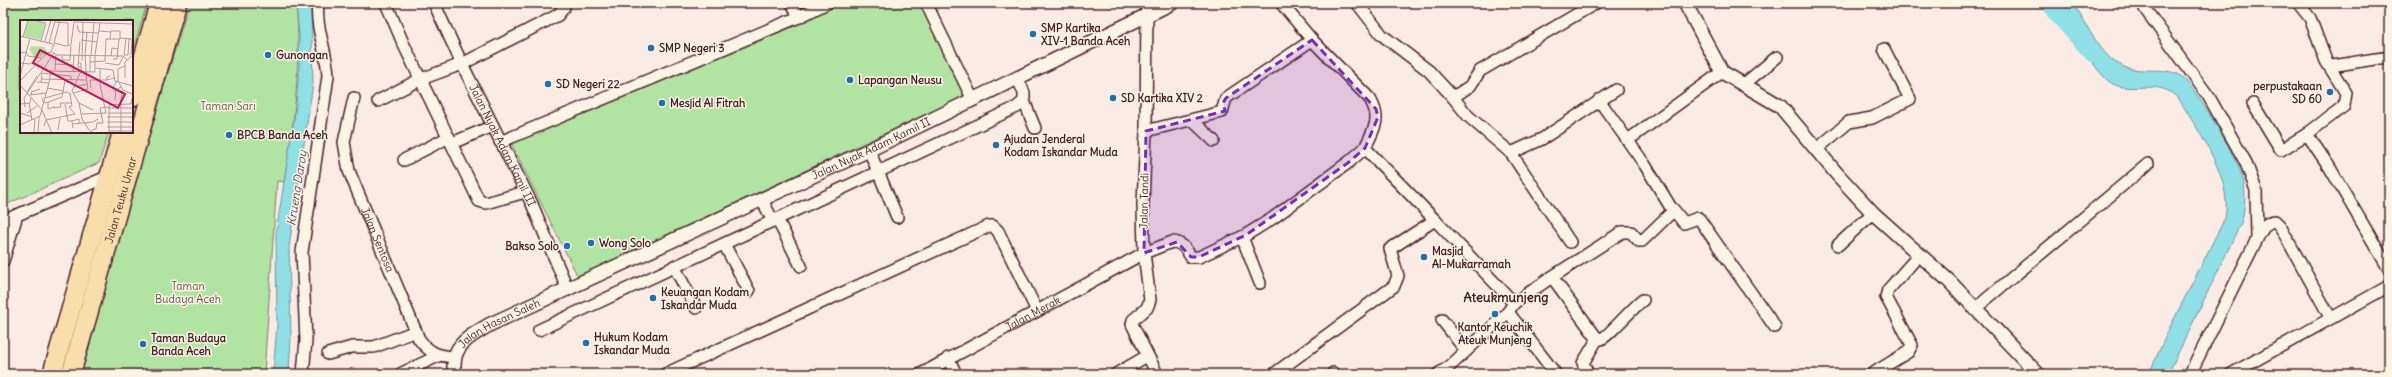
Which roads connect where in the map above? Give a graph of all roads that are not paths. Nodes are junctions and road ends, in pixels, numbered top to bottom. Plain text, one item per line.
1 (159, 3) edge
2 (177, 3) edge
3 (318, 3) edge
4 (386, 3) edge
5 (434, 3) edge
6 (564, 3) edge
7 (792, 3) edge
8 (827, 3) edge
9 (926, 3) edge
10 (1172, 3) edge
11 (1281, 3) edge
12 (1357, 3) edge
13 (1596, 3) edge
14 (1685, 3) edge
15 (2147, 3) edge
16 (2298, 3) edge
17 (1147, 9) edge
18 (799, 17) junction
19 (1312, 40) junction
20 (1884, 48) dead end
21 (1777, 57) dead end
22 (2389, 58) edge
23 (462, 64) junction
24 (2329, 66) junction
25 (1722, 72) junction
26 (421, 79) junction
27 (1018, 79) junction
28 (1743, 85) junction
29 (1616, 90) dead end
30 (133, 94) edge
31 (1452, 96) junction
32 (354, 98) dead end
33 (378, 100) dead end
34 (973, 100) junction
35 (1599, 100) junction
36 (1024, 101) junction
37 (2253, 104) dead end
38 (1192, 120) junction
39 (493, 126) junction
40 (1035, 128) dead end
41 (1146, 131) junction
42 (122, 133) edge
43 (2307, 134) junction
44 (451, 140) junction
45 (1628, 140) junction
46 (1214, 141) dead end
47 (500, 142) junction
48 (1365, 148) junction
49 (1817, 149) junction
50 (869, 150) junction
51 (1511, 153) junction
52 (404, 160) dead end
53 (2148, 164) dead end
54 (879, 173) junction
55 (109, 176) junction
56 (525, 192) junction
57 (762, 200) junction
58 (1673, 209) junction
59 (1873, 213) junction
60 (17, 215) junction
61 (897, 217) dead end
62 (3, 220) edge
63 (775, 220) junction
64 (1435, 220) junction
65 (1242, 237) junction
66 (2257, 239) junction
67 (1570, 242) dead end
68 (724, 244) junction
69 (1838, 245) dead end
70 (1144, 253) junction
71 (1920, 255) junction
72 (3, 261) edge
73 (674, 266) junction
74 (801, 266) dead end
75 (2389, 269) edge
76 (1552, 277) junction
77 (1260, 282) dead end
78 (2389, 286) edge
79 (568, 290) junction
80 (749, 291) dead end
81 (1643, 300) dead end
82 (1977, 307) junction
83 (696, 308) dead end
84 (1511, 308) junction
85 (1037, 311) junction
86 (2330, 317) junction
87 (1442, 320) dead end
88 (1775, 327) dead end
89 (539, 330) dead end
90 (416, 332) junction
91 (1598, 338) junction
92 (1466, 351) junction
93 (328, 354) dead end
94 (438, 356) junction
95 (454, 356) junction
96 (1147, 356) junction
97 (948, 358) junction
98 (1450, 371) edge
99 (1555, 372) dead end
100 (52, 374) edge
101 (71, 374) edge
102 (303, 374) edge
103 (400, 374) edge
104 (455, 374) edge
105 (665, 374) edge
106 (921, 374) edge
107 (956, 374) edge
108 (1116, 374) edge
109 (1157, 374) edge
110 (1274, 374) edge
111 (1438, 374) edge
112 (1588, 374) edge
113 (1872, 374) edge
114 (2038, 374) edge
115 (2190, 374) edge
116 (2231, 374) edge

1 - 30 highway
2 - 101 highway, Jalan Teuku Umar
3 - 102 street
4 - 26 street
5 - 23 street, Jalan Nyak Adam Kamil III
6 - 23 street
7 - 18 street
8 - 18 street
9 - 34 street
10 - 17 street, Jalan Nyak Adam Kamil II
11 - 19 street
12 - 31 street
13 - 31 street
14 - 25 street
15 - 66 street
16 - 24 street
17 - 27 street, Jalan Nyak Adam Kamil II
17 - 41 street, Jalan Tandi
18 - 47 street
19 - 38 street
19 - 48 street
20 - 49 street
21 - 28 street
22 - 24 street
23 - 26 street
23 - 39 street, Jalan Nyak Adam Kamil III
24 - 43 street
25 - 28 street
25 - 45 street
26 - 33 street
26 - 44 street
27 - 34 street, Jalan Nyak Adam Kamil II
27 - 36 street
28 - 49 street
29 - 35 street
31 - 51 street
32 - 90 street, Jalan Sentosa
34 - 50 street, Jalan Nyak Adam Kamil II
35 - 45 street
35 - 51 street
36 - 40 street
36 - 54 street
37 - 43 street
38 - 41 street
38 - 46 street
39 - 44 street
39 - 47 street, Jalan Nyak Adam Kamil III
41 - 70 street, Jalan Tandi
42 - 55 highway, Jalan Teuku Umar
43 - 75 street
44 - 52 street
44 - 56 street
45 - 58 street
47 - 56 street, Jalan Nyak Adam Kamil III
48 - 64 street
48 - 65 street
49 - 59 street
50 - 54 street
50 - 57 street, Jalan Nyak Adam Kamil II
51 - 67 street
53 - 82 street
54 - 61 street
54 - 63 street
55 - 60 street
55 - 100 highway, Jalan Teuku Umar
56 - 79 street, Jalan Nyak Adam Kamil III
57 - 63 street
57 - 79 street, Jalan Nyak Adam Kamil II
58 - 76 street
58 - 88 street
59 - 69 street
59 - 71 street
60 - 62 street
60 - 72 street
63 - 68 street
63 - 74 street
64 - 84 street
64 - 110 street
65 - 70 street, Jalan Merak
65 - 77 street
66 - 86 street
66 - 115 street
68 - 73 street
68 - 80 street
70 - 85 street, Jalan Merak
70 - 96 street, Jalan Tandi
71 - 82 street
71 - 113 street
73 - 83 street
73 - 89 street
76 - 84 street
76 - 91 street
78 - 86 street
79 - 95 street, Jalan Hasan Saleh
81 - 91 street
82 - 114 street
84 - 92 street
84 - 99 street
85 - 97 street, Jalan Merak
85 - 105 street
86 - 116 street
87 - 92 street
90 - 93 street
90 - 94 street, Jalan Sentosa
91 - 112 street
92 - 98 street
94 - 95 street
94 - 103 street
95 - 104 street, Jalan Hasan Saleh
96 - 108 street
96 - 109 street, Jalan Tandi
97 - 106 street, Jalan Merak
97 - 107 street
98 - 111 street

